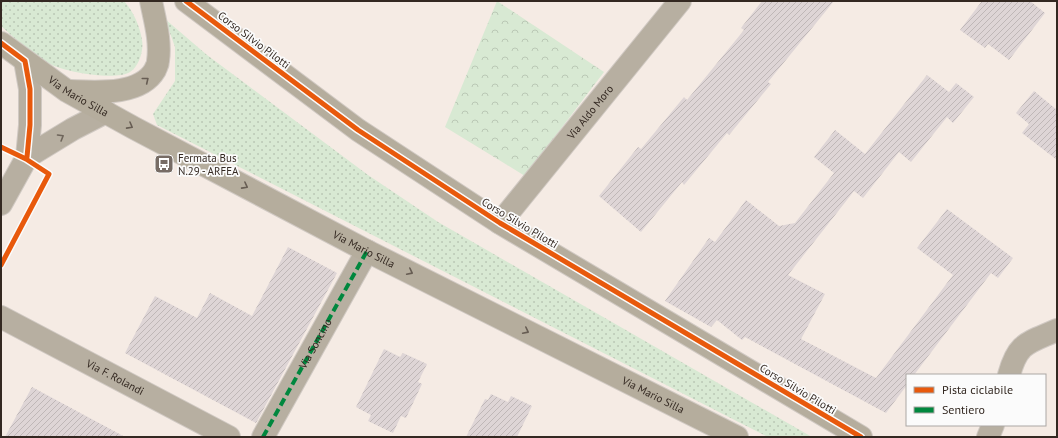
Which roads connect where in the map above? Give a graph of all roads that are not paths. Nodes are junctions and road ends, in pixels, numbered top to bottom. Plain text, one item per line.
1 (151, 1) edge
2 (186, 1) edge
3 (680, 1) edge
4 (1, 43) edge
5 (25, 61) junction
6 (67, 91) junction
7 (106, 112) junction
8 (27, 157) junction
9 (1, 204) edge
10 (500, 223) junction
11 (367, 251) junction
12 (1, 316) edge
13 (1057, 330) edge
14 (1008, 374) edge
15 (993, 426) edge
16 (853, 435) edge
17 (229, 437) edge
18 (263, 437) edge
19 (737, 437) edge
20 (988, 437) edge

6 -> 1 street
2 - 10 street, Corso Silvio Pilotti
3 - 10 street, Via Aldo Moro
4 - 5 street, Via Mario Silla
5 - 6 street, Via Mario Silla
5 - 8 street
6 - 7 street, Via Mario Silla
8 -> 7 street
7 -> 11 street, Via Mario Silla
8 - 9 street
10 - 16 street, Corso Silvio Pilotti
11 - 18 street, Via Soncino
11 -> 19 street, Via Mario Silla
12 - 17 street, Via F. Rolandi
13 - 14 street
15 - 20 street

